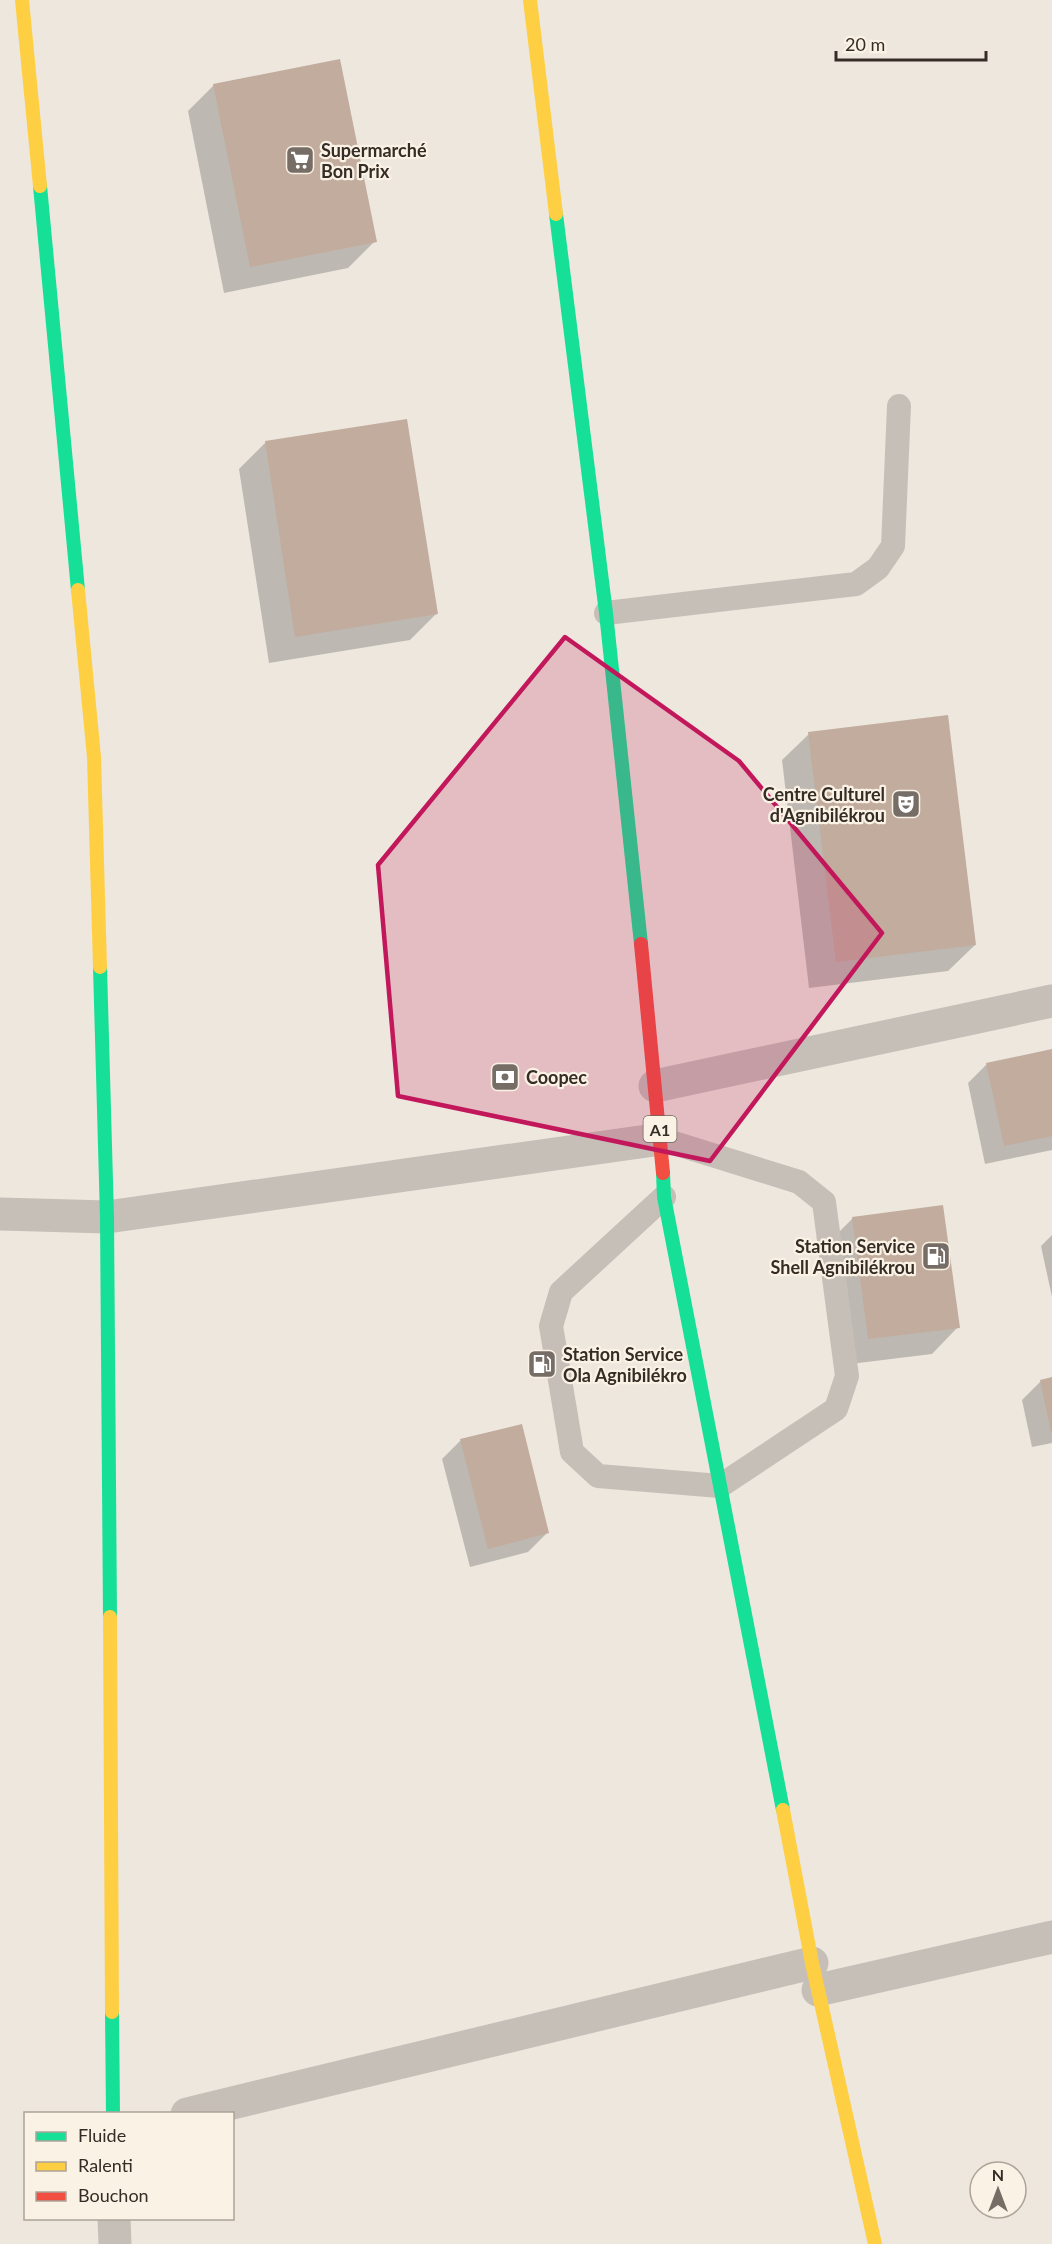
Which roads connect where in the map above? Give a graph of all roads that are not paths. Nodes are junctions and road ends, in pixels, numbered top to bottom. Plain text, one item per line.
1 (22, 0) edge
2 (530, 0) edge
3 (899, 406) dead end
4 (606, 613) junction
5 (1052, 1001) edge
6 (655, 1086) junction
7 (661, 1139) junction
8 (664, 1197) junction
9 (0, 1214) edge
10 (107, 1216) junction
11 (720, 1486) junction
12 (1052, 1937) edge
13 (815, 1976) junction
14 (113, 2112) edge
15 (197, 2112) edge
16 (114, 2220) edge
17 (115, 2244) edge
18 (875, 2244) edge

1 - 10 main road
2 - 4 main road, A1
3 - 4 lane
4 - 6 main road, A1
5 - 6 street
6 - 7 main road, A1
7 - 8 main road, A1
7 - 10 street
7 - 11 lane
8 - 11 main road, A1
8 - 11 lane
9 - 10 street
10 - 14 main road
11 - 13 main road, A1
12 - 13 street
13 - 15 street
13 - 18 main road, A1
16 - 17 street

